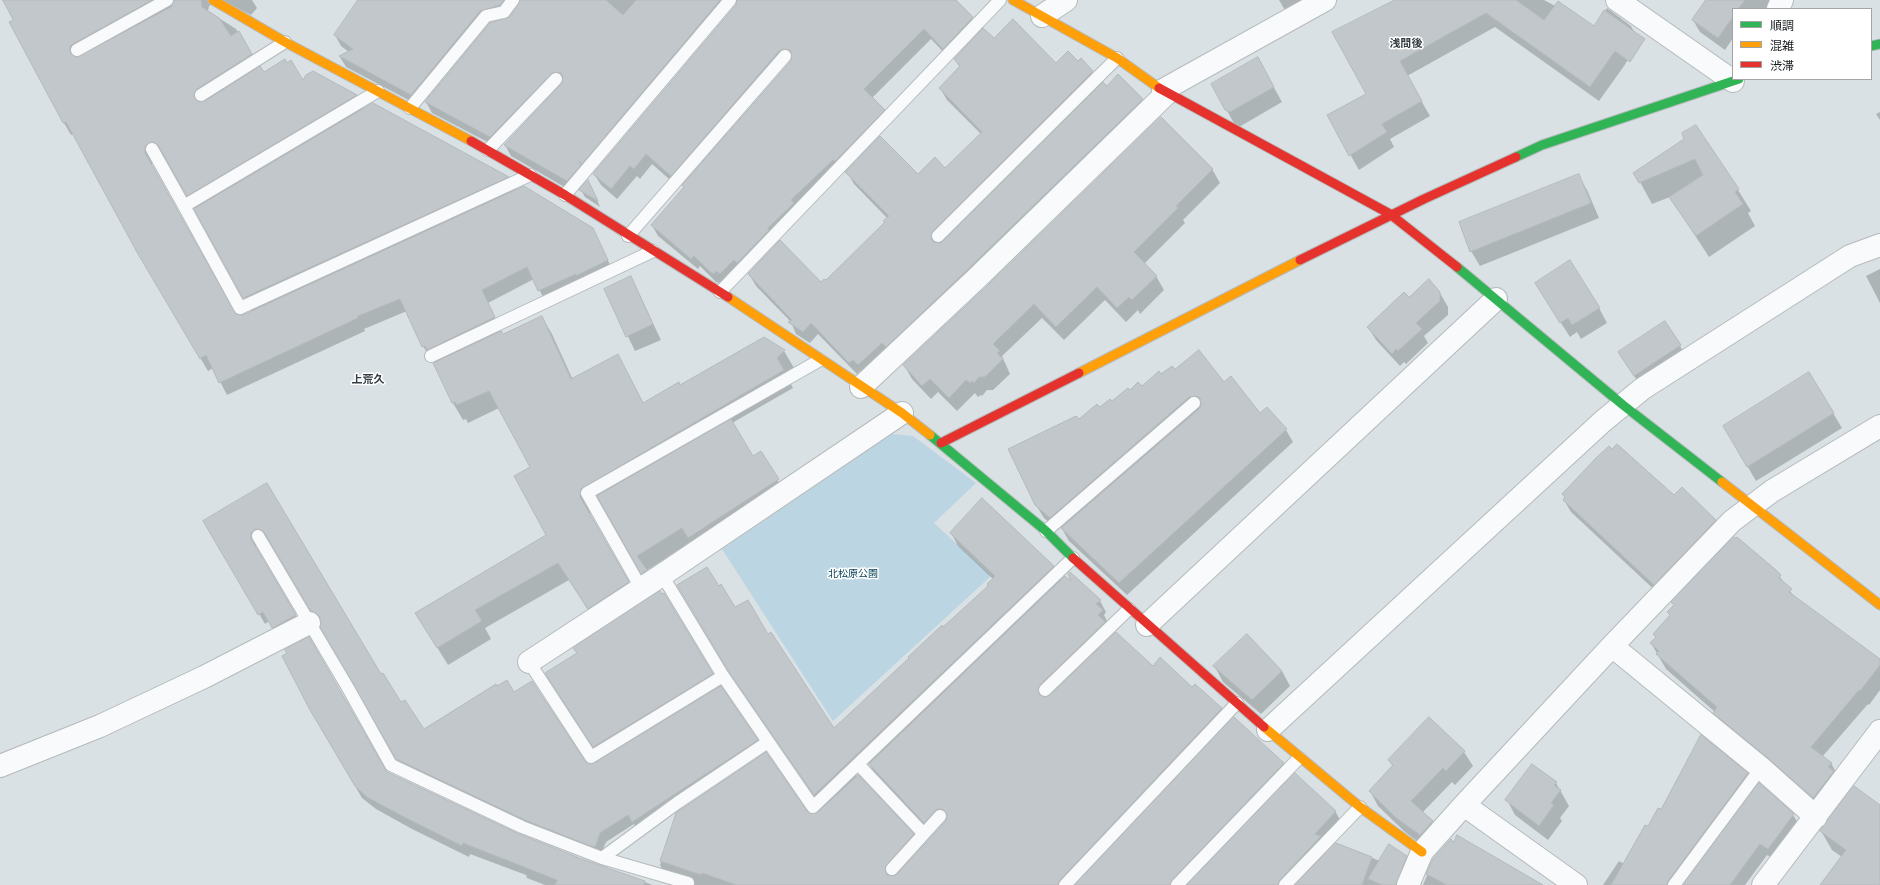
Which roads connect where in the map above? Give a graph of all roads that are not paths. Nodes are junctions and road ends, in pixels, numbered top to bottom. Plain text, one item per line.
1 (167, 0) edge
2 (213, 0) edge
3 (513, 0) edge
4 (730, 0) edge
5 (1000, 0) edge
6 (1013, 0) edge
7 (1066, 0) edge
8 (1326, 0) edge
9 (1617, 0) edge
10 (1042, 16) junction
11 (285, 42) junction
12 (77, 50) dead end
13 (785, 56) dead end
14 (1117, 58) junction
15 (1732, 77) edge
16 (556, 79) dead end
17 (1736, 80) edge
18 (378, 91) junction
19 (1165, 92) junction
20 (201, 95) dead end
21 (410, 108) junction
22 (152, 149) dead end
23 (488, 150) junction
24 (530, 175) junction
25 (565, 195) junction
26 (184, 206) junction
27 (1390, 214) junction
28 (628, 236) junction
29 (938, 236) dead end
30 (1880, 245) edge
31 (653, 251) junction
32 (720, 292) junction
33 (1496, 299) junction
34 (432, 356) dead end
35 (820, 360) junction
36 (861, 387) junction
37 (1194, 402) dead end
38 (1623, 405) junction
39 (902, 413) junction
40 (1880, 426) edge
41 (941, 443) junction
42 (1751, 506) junction
43 (1046, 531) junction
44 (258, 536) dead end
45 (1073, 558) junction
46 (662, 575) junction
47 (641, 588) junction
48 (1880, 605) edge
49 (1129, 609) junction
50 (309, 623) junction
51 (1147, 625) junction
52 (1612, 646) junction
53 (529, 662) joint
54 (723, 676) junction
55 (1045, 690) dead end
56 (1237, 703) junction
57 (1268, 730) junction
58 (1880, 731) edge
59 (768, 742) junction
60 (1299, 758) junction
61 (858, 764) junction
62 (0, 766) edge
63 (1761, 768) junction
64 (1464, 804) junction
65 (1360, 807) junction
66 (940, 816) dead end
67 (1816, 817) junction
68 (923, 833) junction
69 (1422, 852) junction
70 (602, 858) junction
71 (892, 869) dead end
72 (688, 883) dead end
73 (1065, 885) edge
74 (1177, 885) edge
75 (1285, 885) edge
76 (1408, 885) edge
77 (1576, 885) edge
78 (1674, 885) edge
79 (1763, 885) edge

1 - 12 lane
2 - 11 street
3 - 21 lane
4 - 25 lane
5 - 32 lane
6 - 10 street
7 - 10 street
8 - 19 street
9 - 15 street
10 - 14 street
11 - 18 street
11 - 20 lane
13 - 28 lane
14 - 19 street
14 - 29 lane
16 - 23 lane
17 - 27 street
18 - 21 street
18 - 26 lane
19 - 27 street
19 - 36 street
21 - 23 street
22 - 26 lane
23 - 24 street
24 - 25 street
24 - 26 lane
25 - 28 street
27 - 33 street
27 - 41 street
28 - 31 street
30 - 38 street
31 - 32 street
31 - 34 lane
32 - 35 street
33 - 38 street
33 - 51 street
35 - 36 street
35 - 47 lane
36 - 39 street
37 - 43 lane
38 - 42 street
38 - 57 street
39 - 41 street
39 - 46 street
40 - 42 street
41 - 43 street
42 - 48 street
42 - 52 street
43 - 45 street
44 - 50 lane
45 - 49 street
45 - 61 lane
46 - 47 street
46 - 54 lane
47 - 53 street
49 - 51 street
49 - 55 lane
50 - 62 street
50 - 70 lane
51 - 56 street
52 - 63 street
52 - 64 street
53 - 54 lane
54 - 59 lane
56 - 57 street
56 - 73 lane
57 - 60 street
58 - 67 street
59 - 61 lane
59 - 70 lane
60 - 65 street
60 - 74 lane
61 - 68 lane
63 - 67 street
63 - 78 lane
64 - 69 street
64 - 77 street
65 - 69 street
65 - 75 lane
66 - 68 lane
67 - 79 street
68 - 71 lane
69 - 76 street
70 - 72 lane

